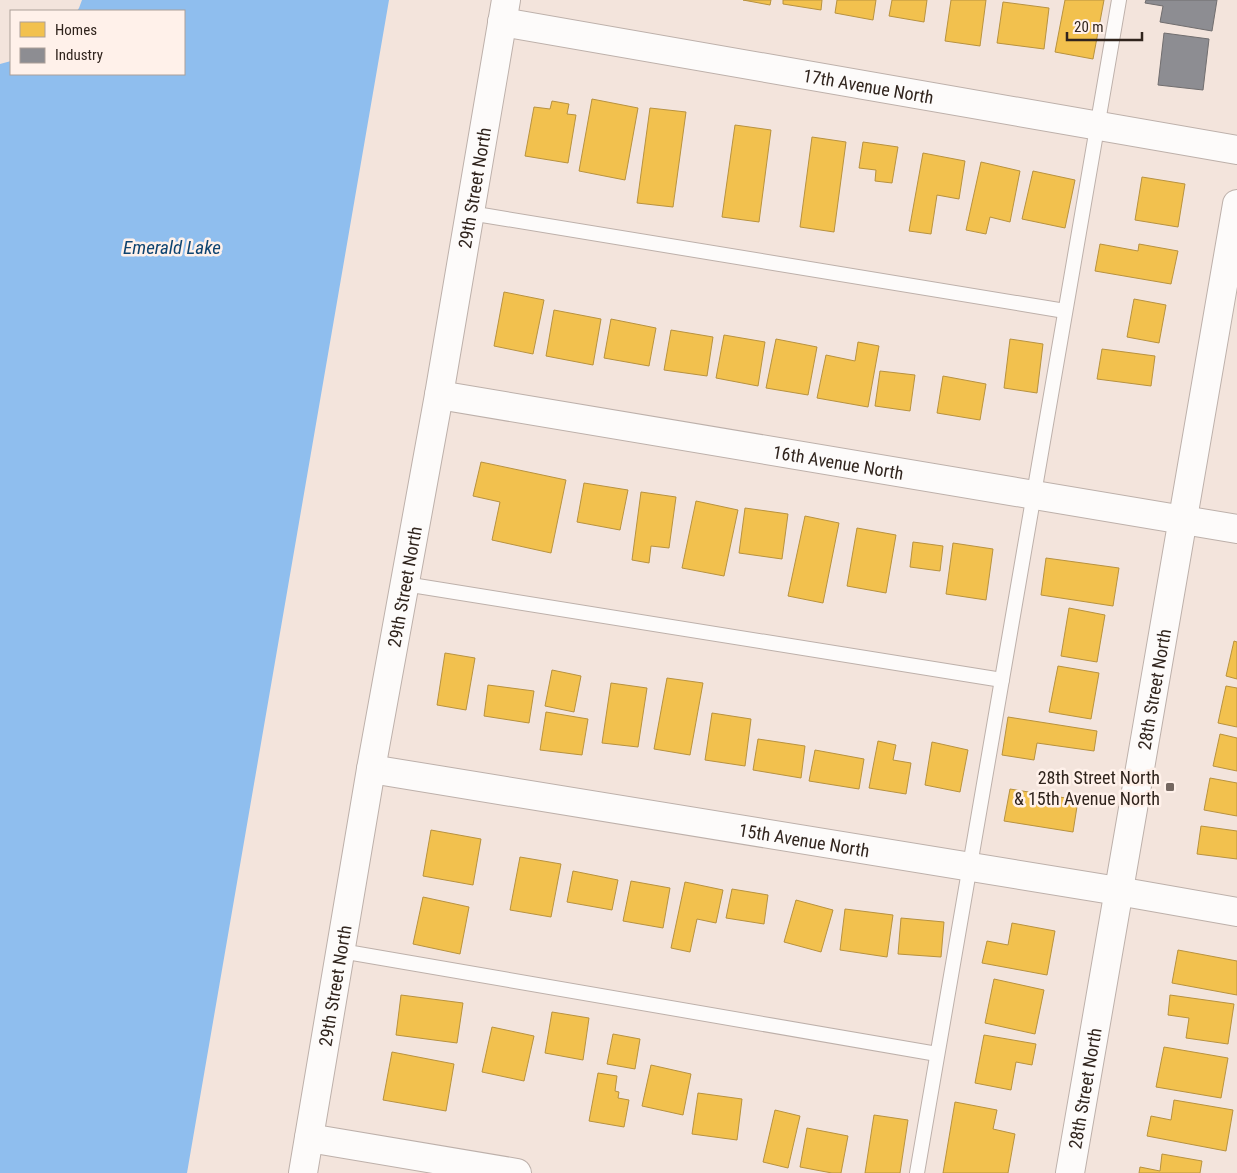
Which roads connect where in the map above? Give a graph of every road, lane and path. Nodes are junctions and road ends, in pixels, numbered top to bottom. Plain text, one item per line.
1 (1118, 0) edge
2 (504, 11) edge
3 (1096, 125) junction
4 (1237, 150) edge
5 (1237, 204) edge
6 (470, 213) junction
7 (1065, 311) junction
8 (439, 395) junction
9 (1034, 494) junction
10 (1184, 520) junction
11 (1237, 529) edge
12 (404, 584) junction
13 (1002, 680) junction
14 (372, 769) junction
15 (969, 867) junction
16 (1118, 891) junction
17 (1237, 912) edge
18 (341, 951) junction
19 (937, 1054) junction
20 (310, 1138) junction
21 (303, 1173) edge
22 (517, 1173) edge
23 (917, 1173) edge
24 (1070, 1173) edge

1 - 3 lane
2 - 3 street, 17th Avenue North
2 - 6 street, 29th Street North
3 - 4 street, 17th Avenue North
3 - 7 lane
5 - 10 street, 28th Street North
6 - 7 lane
6 - 8 street, 29th Street North
7 - 9 lane
8 - 9 street, 16th Avenue North
8 - 12 street, 29th Street North
9 - 10 street, 16th Avenue North
9 - 13 lane
10 - 11 street, 16th Avenue North
10 - 16 street, 28th Street North
12 - 13 lane
12 - 14 street, 29th Street North
13 - 15 lane
14 - 15 street, 15th Avenue North
14 - 18 street, 29th Street North
15 - 16 street, 15th Avenue North
15 - 19 lane
16 - 17 street, 15th Avenue North
16 - 24 street, 28th Street North
18 - 19 lane
18 - 20 street, 29th Street North
19 - 23 lane
20 - 21 street, 29th Street North
20 - 22 street

